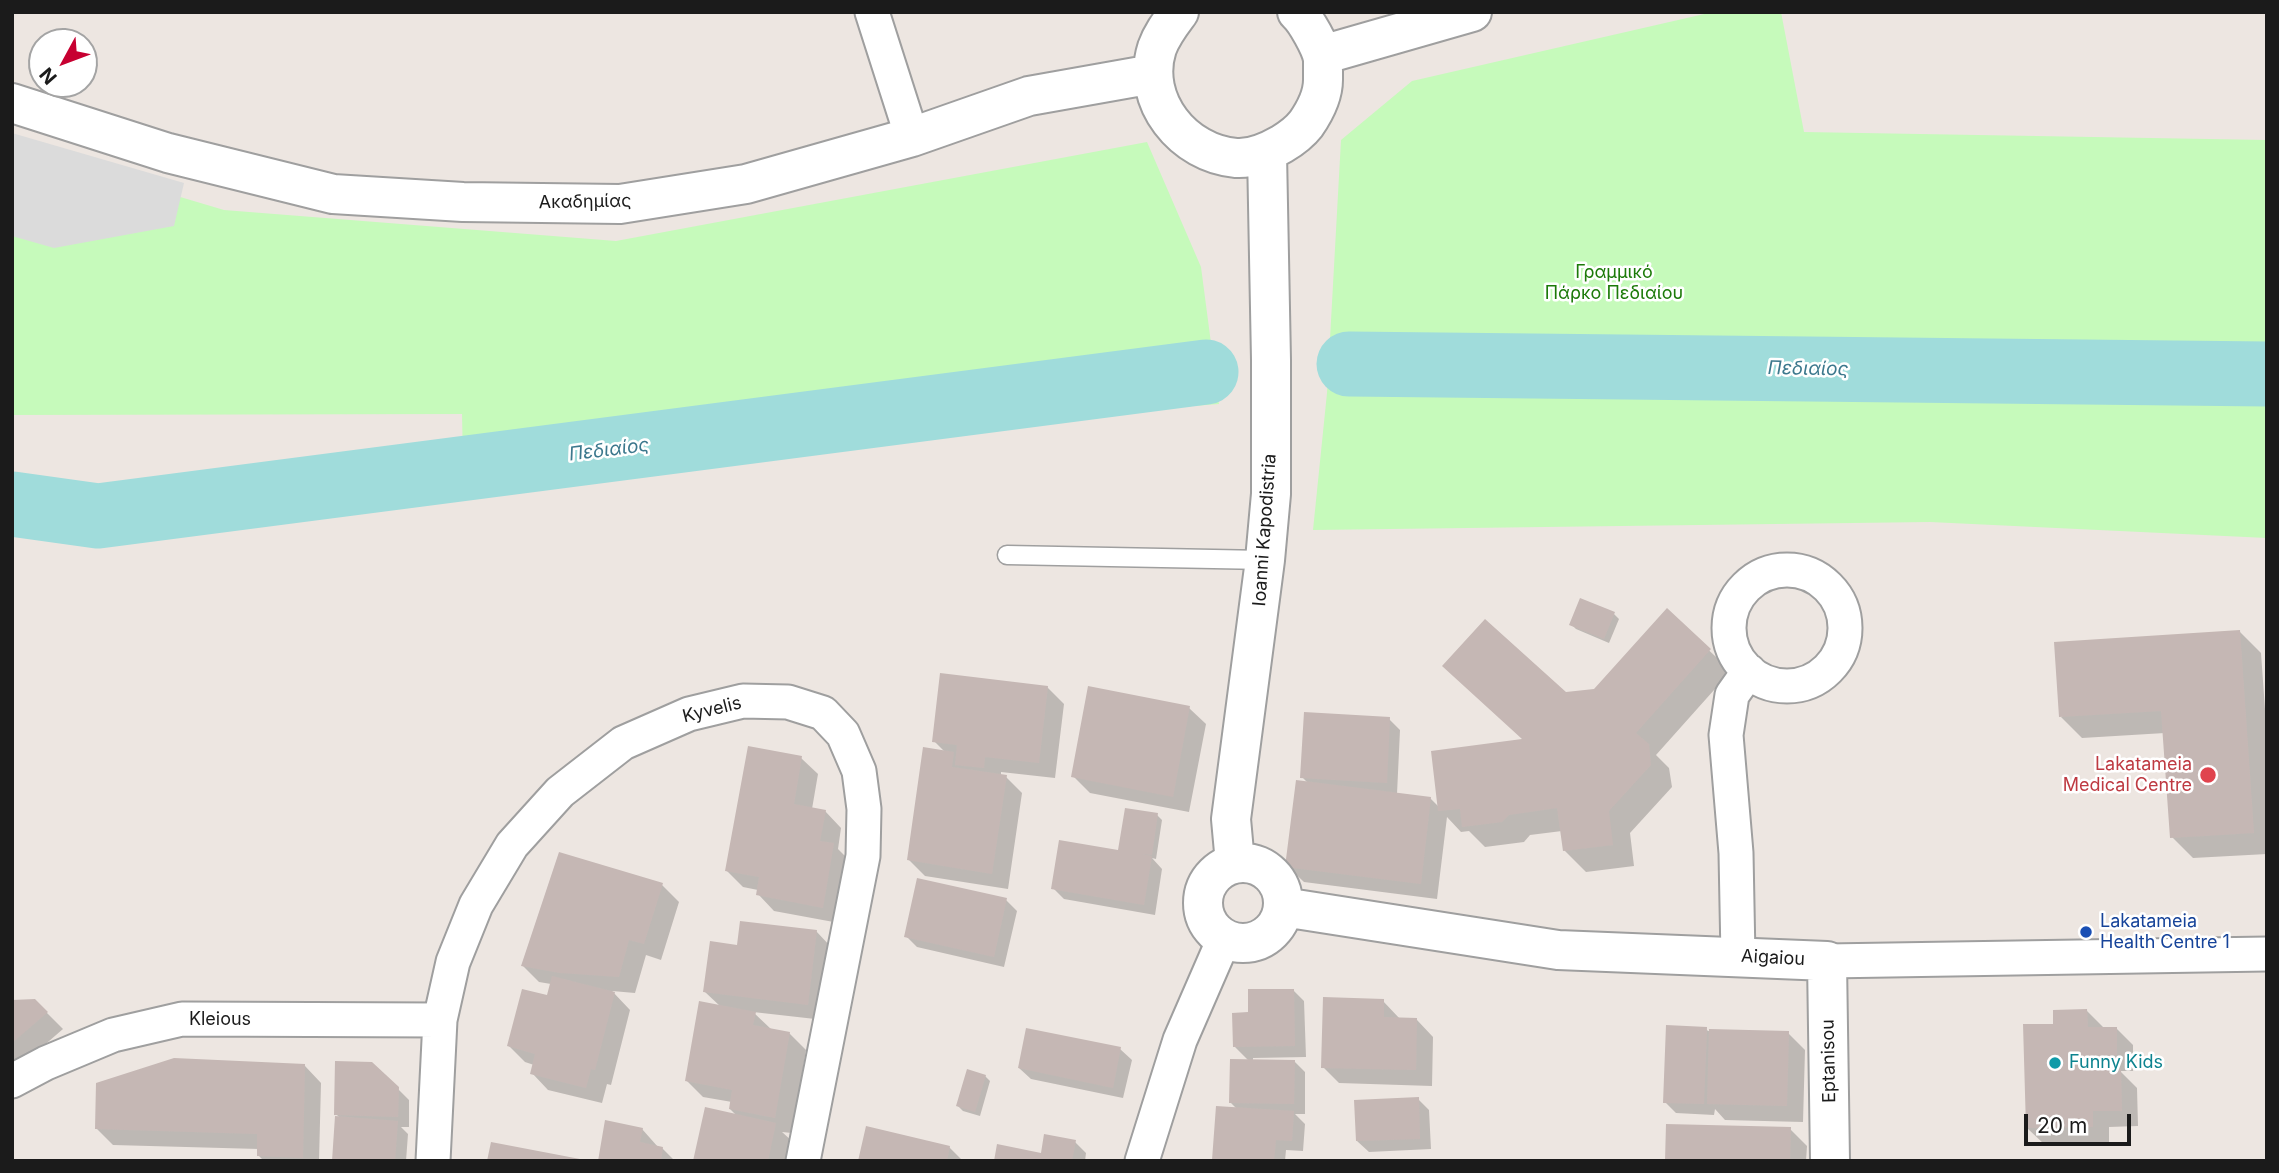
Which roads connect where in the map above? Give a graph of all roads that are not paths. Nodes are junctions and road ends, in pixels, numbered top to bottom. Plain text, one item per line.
1 (872, 12) edge
2 (1179, 12) edge
3 (1297, 12) edge
4 (1472, 12) edge
5 (1322, 55) junction
6 (1153, 74) junction
7 (12, 103) edge
8 (912, 138) junction
9 (1267, 153) junction
10 (1007, 555) dead end
11 (1265, 560) junction
12 (1749, 671) dead end
13 (1236, 863) junction
14 (1283, 907) junction
15 (1224, 939) junction
16 (2267, 954) edge
17 (1738, 957) junction
18 (1827, 961) junction
19 (440, 1020) junction
20 (12, 1081) edge
21 (433, 1161) edge
22 (803, 1161) edge
23 (1142, 1161) edge
24 (1830, 1161) edge

1 - 8 street
2 - 6 street
3 - 5 street
4 - 5 street
5 - 9 street
6 - 8 street, Ακαδημίας
6 - 9 street
7 - 8 street, Ακαδημίας
9 - 11 street, Ioanni Kapodistria
10 - 11 lane
11 - 13 street, Ioanni Kapodistria
12 - 17 street
13 - 14 street
13 - 15 street
14 - 15 street
14 - 17 street, Aigaiou
15 - 23 street
16 - 18 street, Aigaiou
17 - 18 street, Aigaiou
18 - 24 street, Eptanisou
19 - 20 street, Kleious
19 - 21 street, Kyvelis
19 - 22 street, Kyvelis

